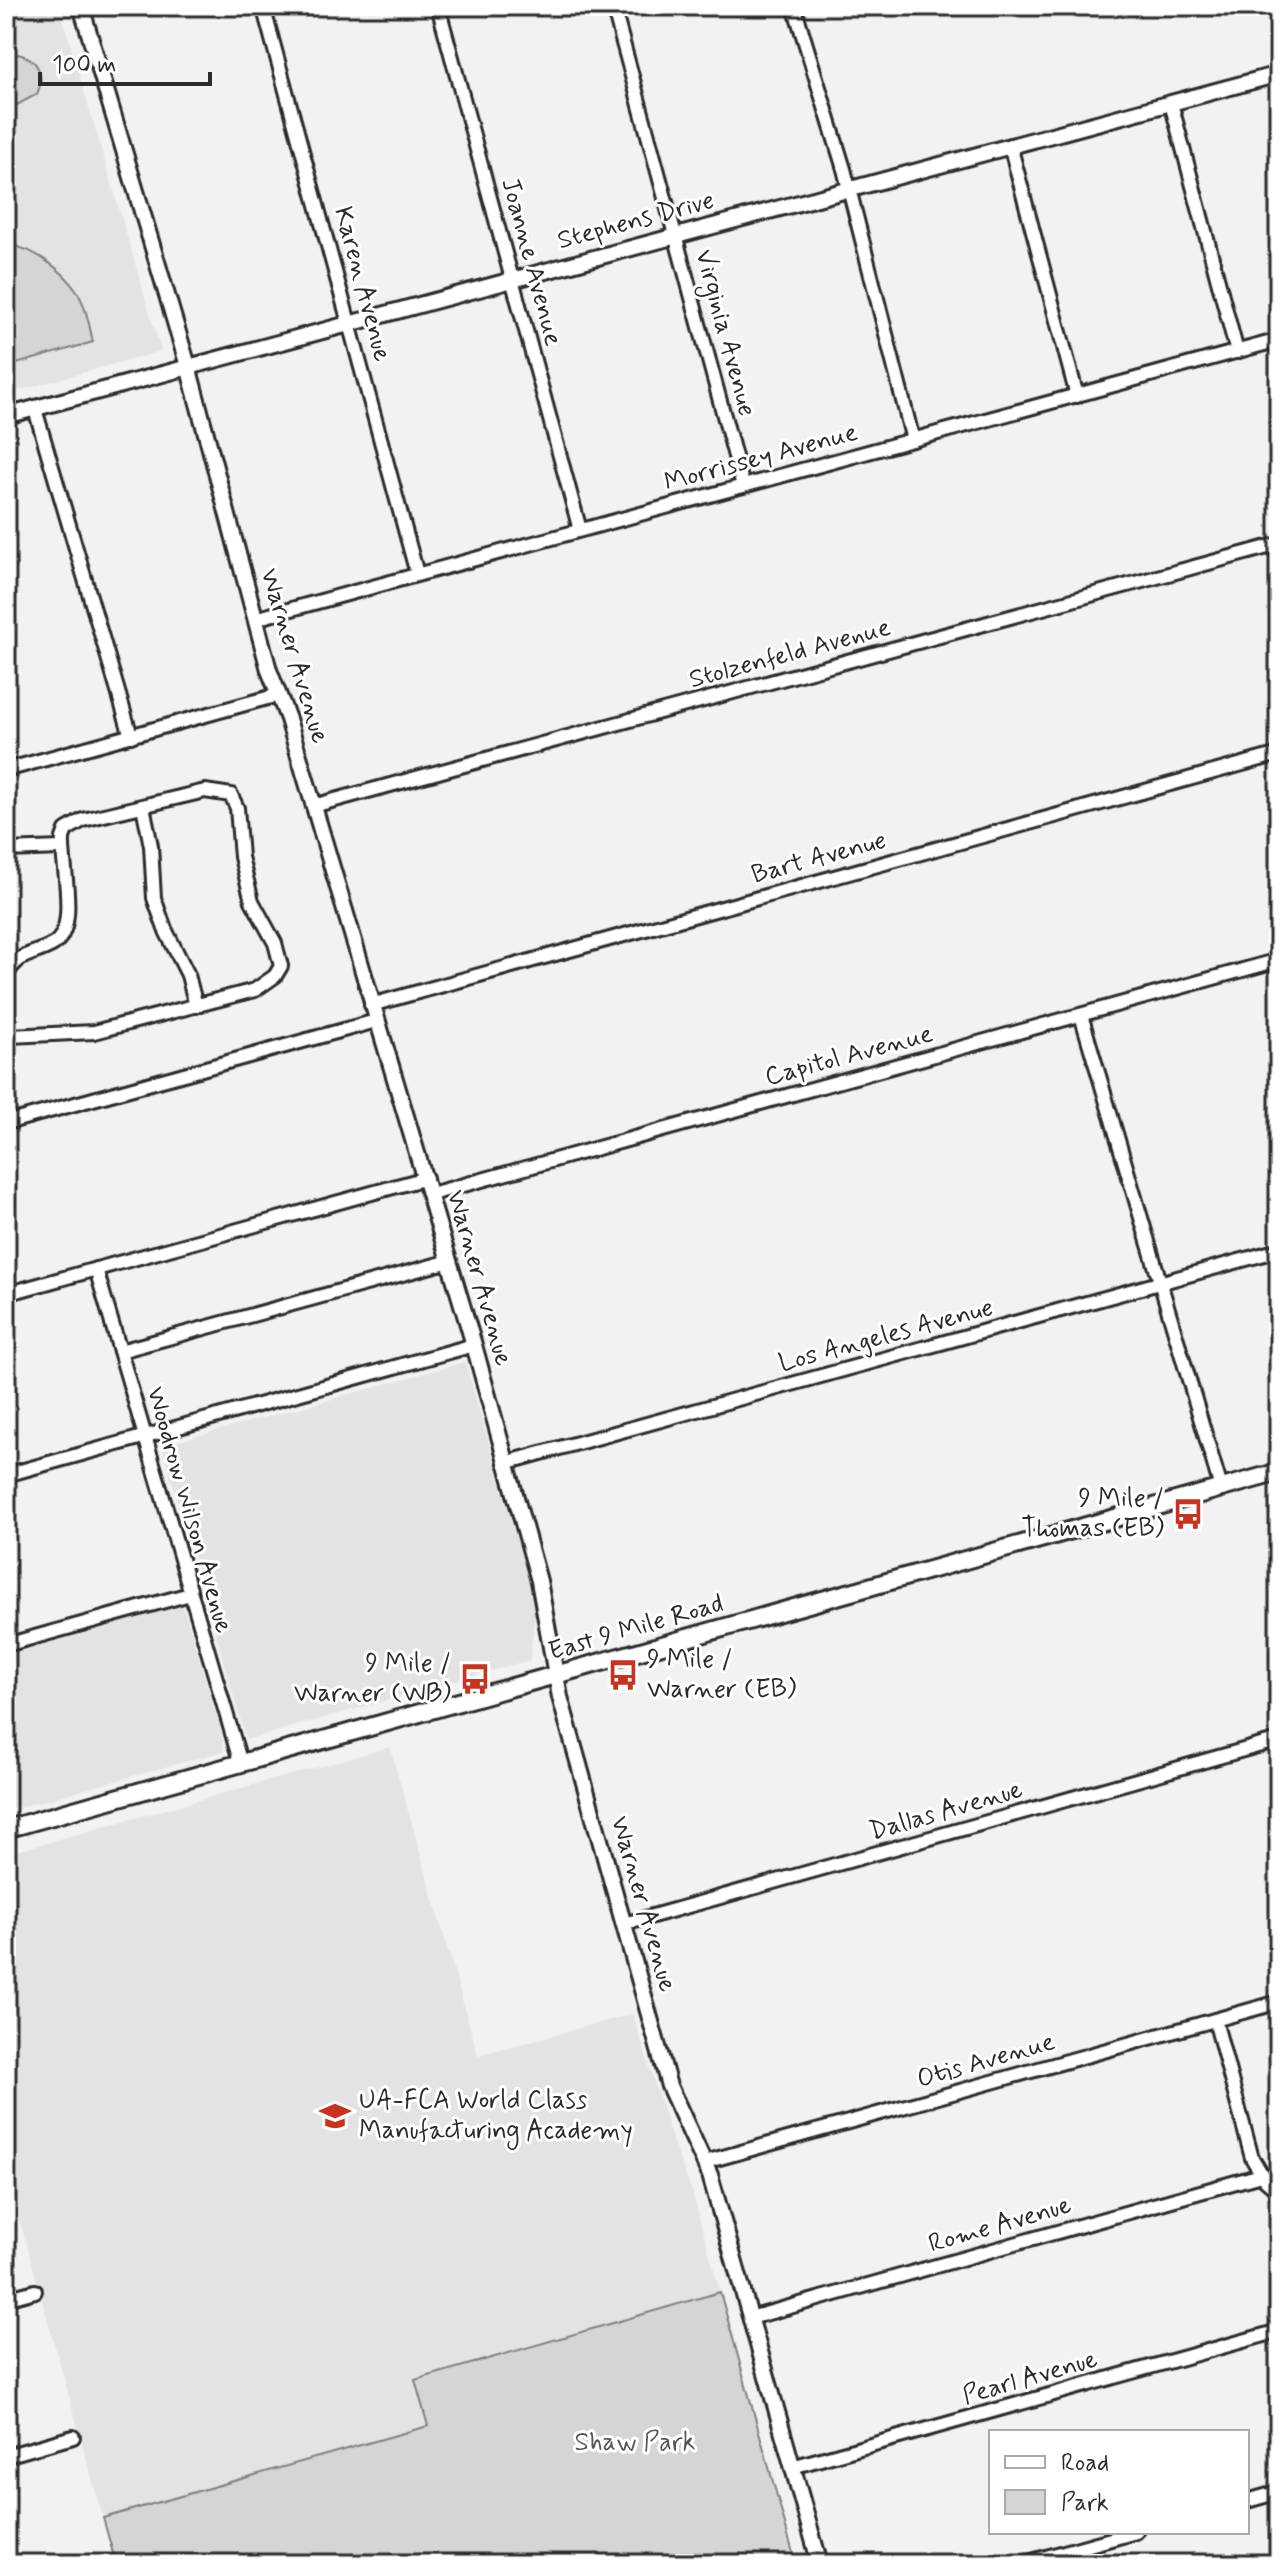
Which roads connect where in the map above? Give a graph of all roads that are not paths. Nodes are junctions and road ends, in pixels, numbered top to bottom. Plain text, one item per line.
1 (81, 6) edge
2 (263, 6) edge
3 (438, 6) edge
4 (613, 6) edge
5 (794, 6) edge
6 (1279, 74) edge
7 (1171, 103) junction
8 (1010, 145) junction
9 (849, 189) junction
10 (676, 235) junction
11 (513, 279) junction
12 (350, 323) junction
13 (1279, 340) edge
14 (1237, 352) junction
15 (188, 366) junction
16 (1077, 396) junction
17 (35, 409) junction
18 (6, 416) edge
19 (913, 440) junction
20 (743, 486) junction
21 (580, 530) junction
22 (1279, 544) edge
23 (417, 574) junction
24 (255, 619) junction
25 (278, 695) junction
26 (131, 736) junction
27 (1279, 754) edge
28 (6, 770) edge
29 (143, 806) junction
30 (313, 806) junction
31 (62, 848) junction
32 (6, 850) edge
33 (1279, 960) edge
34 (6, 975) edge
35 (371, 1005) junction
36 (196, 1006) junction
37 (1081, 1015) junction
38 (6, 1018) edge
39 (376, 1021) junction
40 (8, 1042) edge
41 (6, 1123) edge
42 (426, 1178) junction
43 (431, 1194) junction
44 (1279, 1250) edge
45 (450, 1261) junction
46 (96, 1269) junction
47 (1159, 1284) junction
48 (6, 1294) edge
49 (474, 1345) junction
50 (120, 1351) junction
51 (145, 1436) junction
52 (505, 1463) junction
53 (1279, 1472) edge
54 (6, 1475) edge
55 (1221, 1488) junction
56 (190, 1594) junction
57 (6, 1645) edge
58 (557, 1676) junction
59 (1279, 1740) edge
60 (241, 1764) junction
61 (6, 1829) edge
62 (624, 1924) junction
63 (1279, 2002) edge
64 (1215, 2020) junction
65 (705, 2162) junction
66 (1261, 2175) junction
67 (1279, 2192) edge
68 (35, 2291) dead end
69 (6, 2299) edge
70 (750, 2318) junction
71 (1279, 2331) edge
72 (73, 2437) dead end
73 (6, 2456) edge
74 (792, 2467) junction
75 (1279, 2492) edge
76 (1249, 2500) edge
77 (1129, 2534) edge
78 (820, 2564) edge
79 (1021, 2564) edge

1 - 15 street, Warner Avenue
2 - 12 street, Karen Avenue
3 - 11 street, Joanne Avenue
4 - 10 street, Virginia Avenue
5 - 9 street
6 - 7 street, Stephens Drive
7 - 8 street, Stephens Drive
7 - 14 street
8 - 9 street, Stephens Drive
8 - 16 street
9 - 10 street, Stephens Drive
9 - 19 street
10 - 11 street, Stephens Drive
10 - 20 street, Virginia Avenue
11 - 12 street, Stephens Drive
11 - 21 street, Joanne Avenue
12 - 15 street, Stephens Drive
12 - 23 street, Karen Avenue
13 - 14 street, Morrissey Avenue
14 - 16 street, Morrissey Avenue
15 - 17 street, Stephens Drive
15 - 24 street, Warner Avenue
16 - 19 street, Morrissey Avenue
17 - 18 street, Stephens Drive
17 - 26 street
19 - 20 street, Morrissey Avenue
20 - 21 street, Morrissey Avenue
21 - 23 street, Morrissey Avenue
22 - 30 street, Stolzenfeld Avenue
23 - 24 street, Morrissey Avenue
24 - 25 street, Warner Avenue
25 - 26 street
25 - 30 street, Warner Avenue
26 - 28 street
27 - 35 street, Bart Avenue
29 - 31 street
29 - 36 street
29 - 36 street
30 - 35 street, Warner Avenue
31 - 32 street
31 - 34 street
33 - 37 street, Capitol Avenue
35 - 39 street, Warner Avenue
36 - 40 street
37 - 43 street, Capitol Avenue
37 - 47 street
38 - 40 street
39 - 41 street
39 - 42 street, Warner Avenue
42 - 43 street, Warner Avenue
42 - 46 street
43 - 45 street, Warner Avenue
44 - 47 street, Los Angeles Avenue
45 - 49 street, Warner Avenue
45 - 50 street
46 - 48 street
46 - 50 street, Woodrow Wilson Avenue
47 - 52 street, Los Angeles Avenue
47 - 55 street
49 - 51 street
49 - 52 street, Warner Avenue
50 - 51 street, Woodrow Wilson Avenue
51 - 54 street
51 - 56 street, Woodrow Wilson Avenue
52 - 58 street, Warner Avenue
53 - 55 main road, East 9 Mile Road
55 - 58 main road, East 9 Mile Road
56 - 57 street
56 - 60 street, Woodrow Wilson Avenue
58 - 60 main road, East 9 Mile Road
58 - 62 street, Warner Avenue
59 - 62 street, Dallas Avenue
60 - 61 main road, East 9 Mile Road
62 - 65 street, Warner Avenue
63 - 64 street, Otis Avenue
64 - 65 street, Otis Avenue
64 - 66 street
65 - 70 street, Warner Avenue
66 - 67 street
66 - 70 street, Rome Avenue
68 - 69 street
70 - 74 street, Warner Avenue
71 - 74 street, Pearl Avenue
72 - 73 street
74 - 78 street, Warner Avenue
75 - 76 street
77 - 79 street

